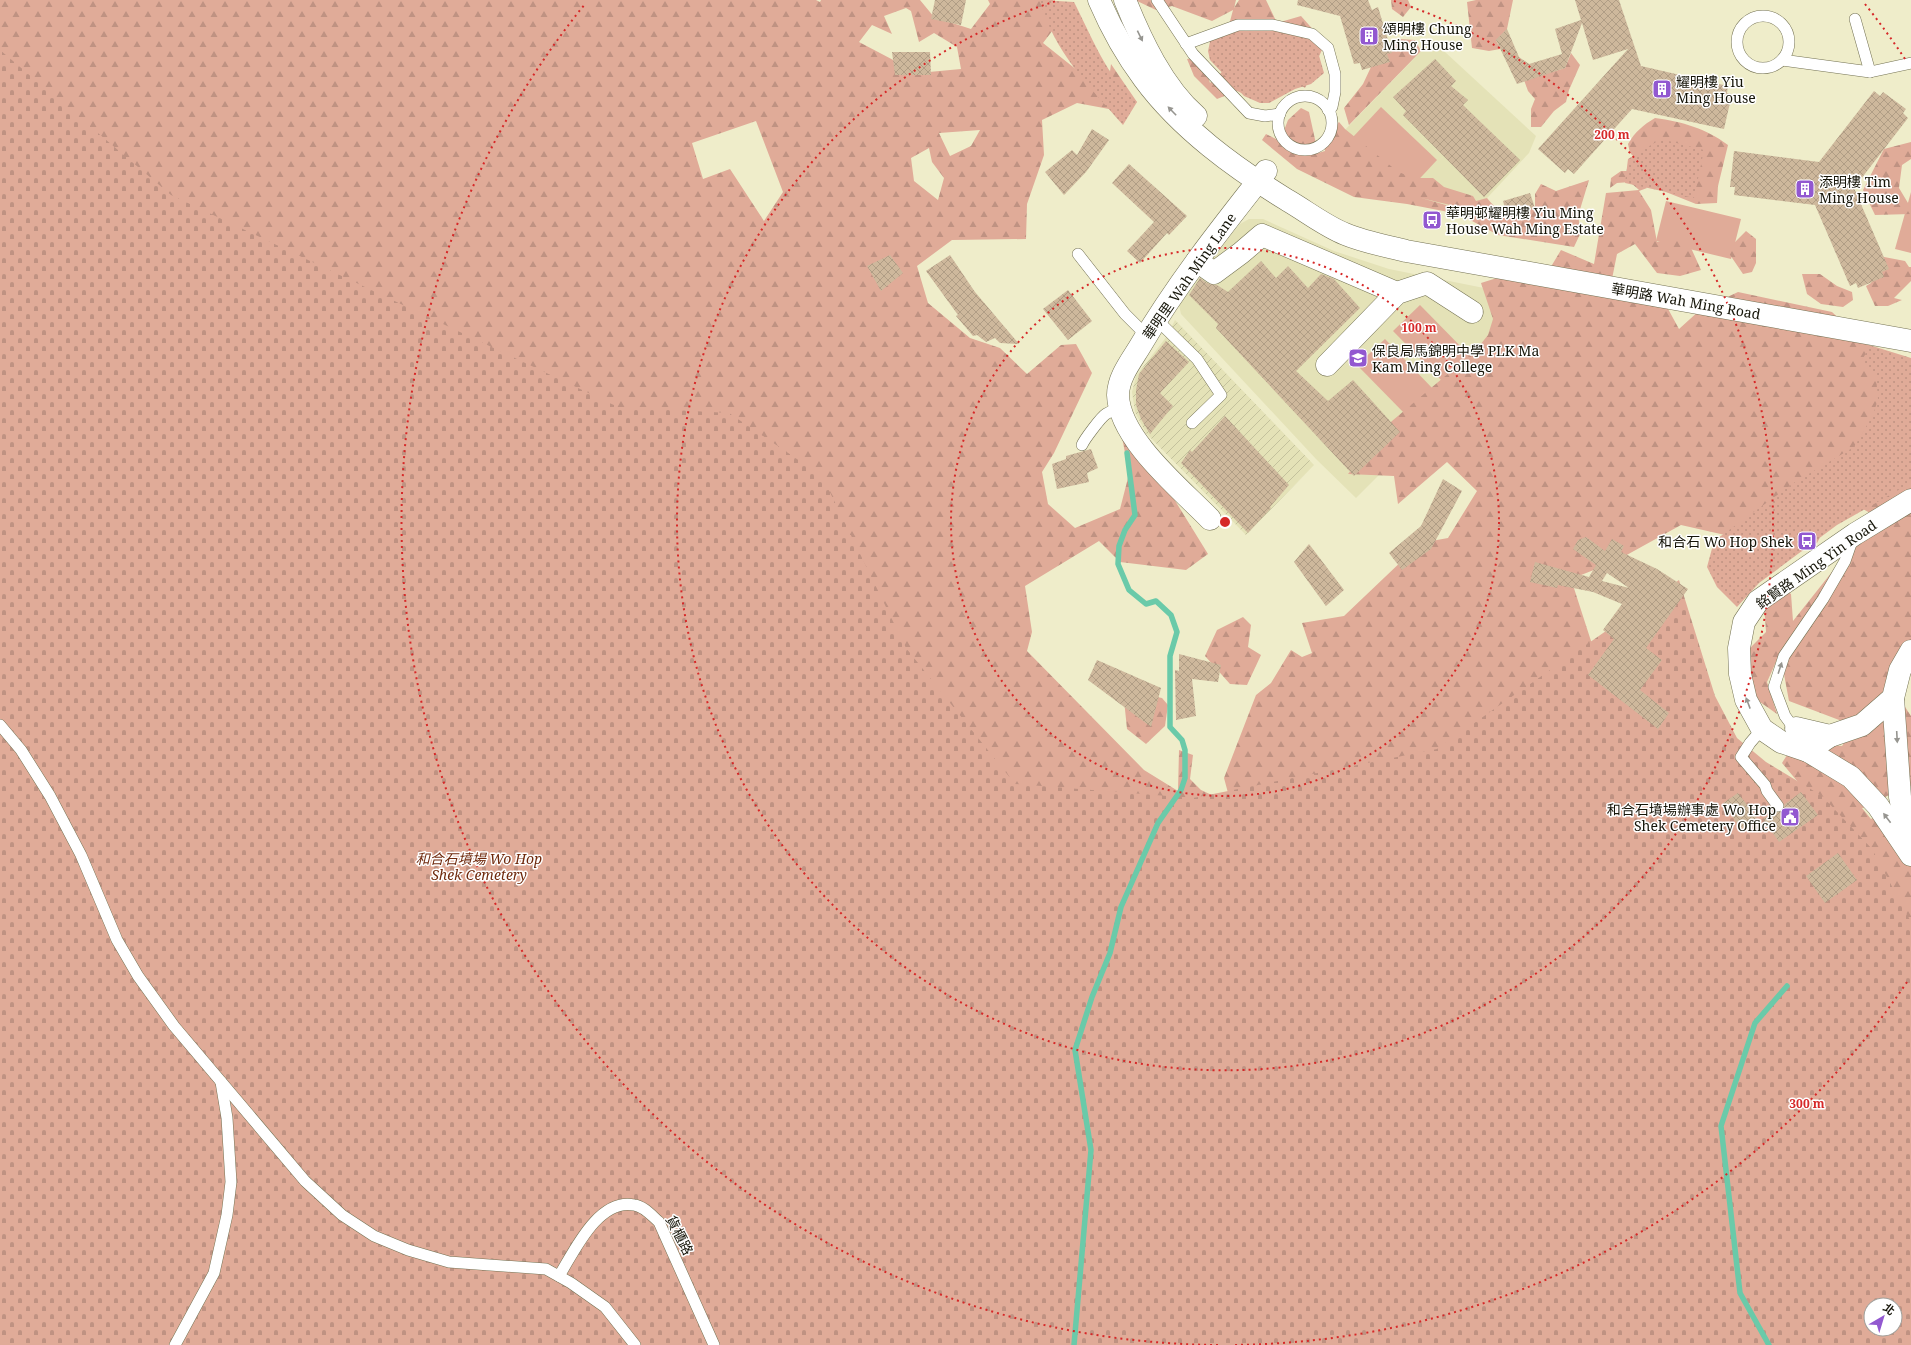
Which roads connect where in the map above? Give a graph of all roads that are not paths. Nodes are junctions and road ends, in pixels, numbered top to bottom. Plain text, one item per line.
1 (1099, 0) edge
2 (1125, 0) edge
3 (1157, 0) edge
4 (1855, 19) dead end
5 (1186, 44) junction
6 (1782, 60) junction
7 (1911, 63) edge
8 (1870, 72) junction
9 (1328, 110) junction
10 (1280, 114) junction
11 (1262, 176) junction
12 (1078, 254) dead end
13 (1197, 261) junction
14 (1397, 294) junction
15 (1472, 312) dead end
16 (1151, 327) junction
17 (1911, 341) edge
18 (1327, 365) dead end
19 (1121, 406) junction
20 (1192, 423) dead end
21 (1082, 444) dead end
22 (1911, 500) edge
23 (1890, 514) junction
24 (1911, 514) edge
25 (1210, 519) dead end
26 (1855, 534) junction
27 (1911, 651) edge
28 (1893, 698) junction
29 (0, 725) edge
30 (1762, 729) junction
31 (1801, 742) junction
32 (1778, 806) dead end
33 (1910, 853) edge
34 (221, 1082) junction
35 (558, 1276) junction
36 (175, 1345) edge
37 (635, 1345) edge
38 (714, 1345) edge

11 -> 1 street, 華明路 Wah Ming Road
2 -> 11 street, 華明路 Wah Ming Road
3 - 5 lane
4 - 8 lane
5 - 9 lane
5 - 10 lane
6 - 6 lane
6 - 8 lane
7 - 8 lane
9 - 10 lane
9 - 10 lane
11 - 13 street, 華明里 Wah Ming Lane
11 - 17 street, 華明路 Wah Ming Road
12 - 16 lane
13 - 14 street
13 - 16 street, 華明里 Wah Ming Lane
14 - 15 street
14 - 18 street
16 - 19 street, 華明里 Wah Ming Lane
16 - 20 lane
19 - 21 lane
19 - 25 street, 華明里 Wah Ming Lane
22 - 23 street, 銘賢路 Ming Yin Road
23 - 24 street, 銘賢路 Ming Yin Road
23 - 26 street, 銘賢路 Ming Yin Road
30 -> 26 street, 銘賢路 Ming Yin Road
31 -> 26 lane
27 - 28 street, 銘賢路 Ming Yin Road
28 - 31 street
28 -> 33 street, 銘賢路 Ming Yin Road
29 - 34 lane
30 - 31 street, 銘賢路 Ming Yin Road
30 - 32 lane
33 -> 31 street, 銘賢路 Ming Yin Road
34 - 35 lane
34 - 36 lane
35 - 37 lane
35 - 38 lane, 貨櫃路

